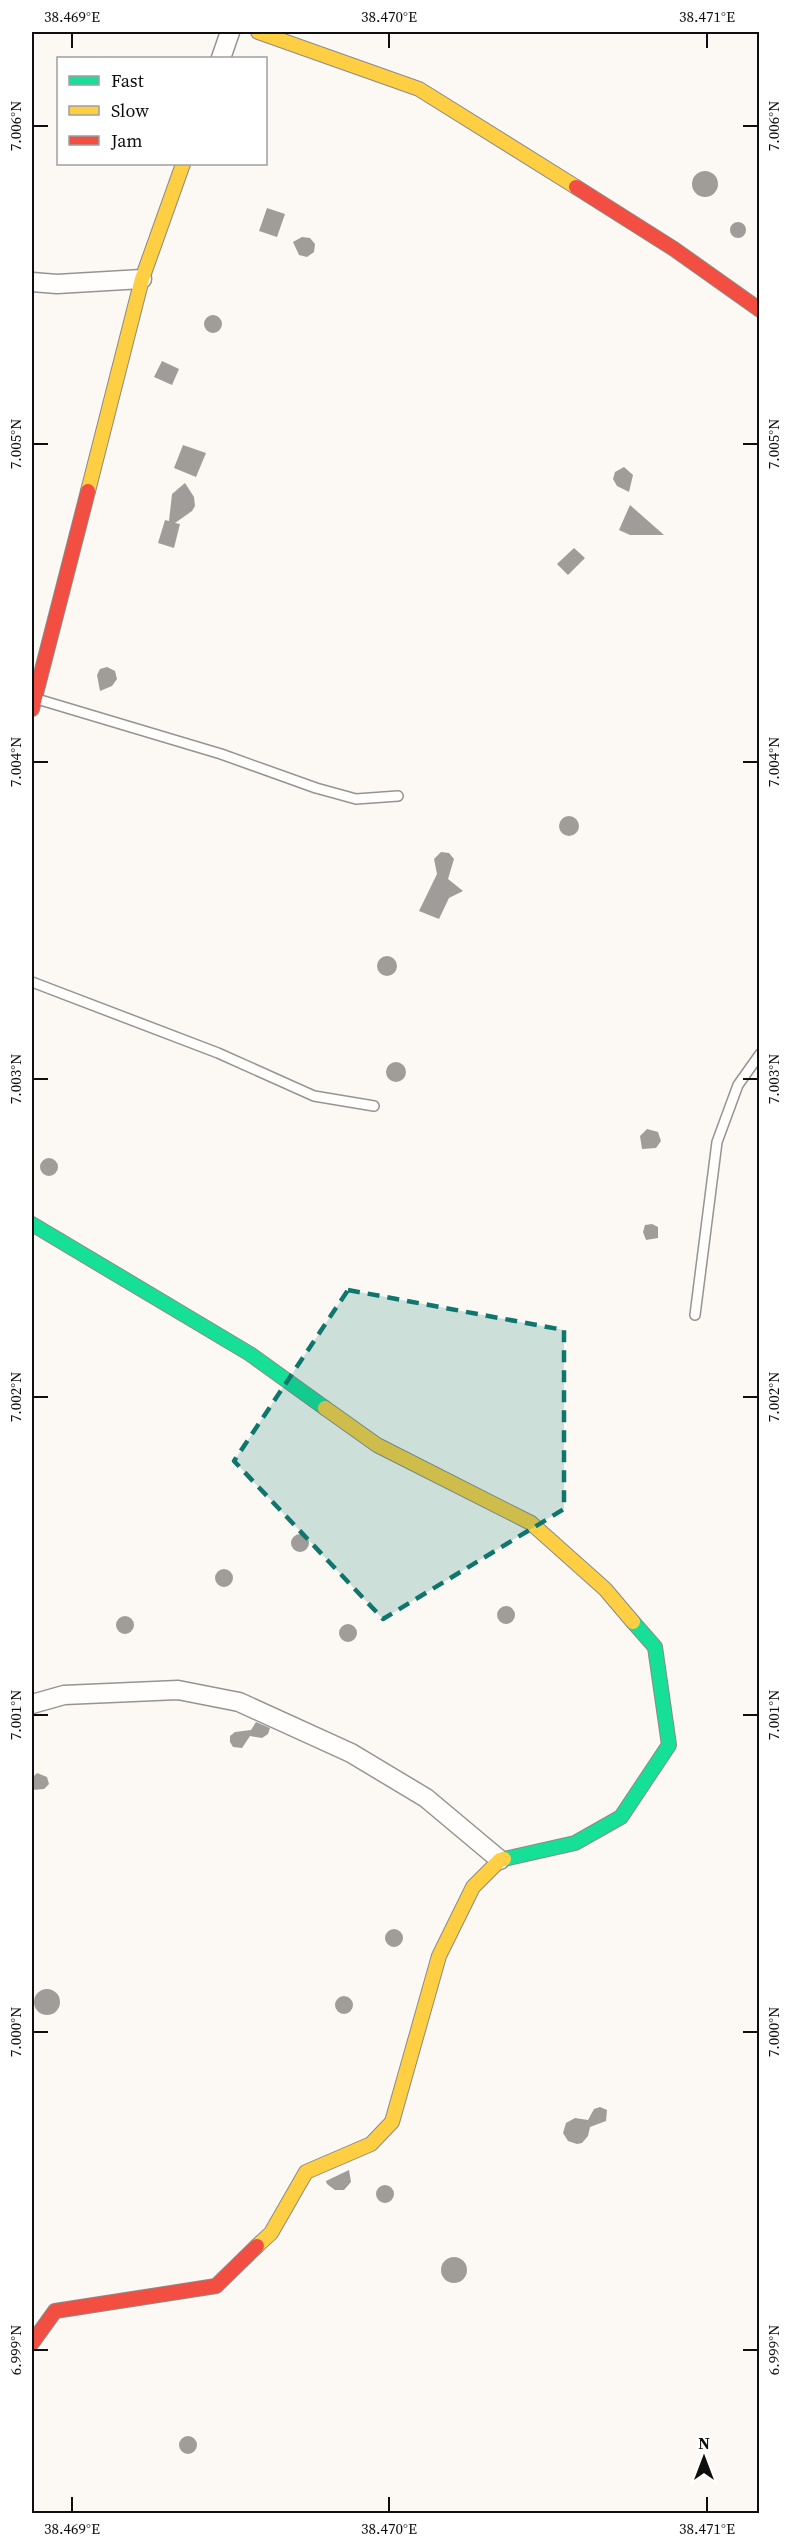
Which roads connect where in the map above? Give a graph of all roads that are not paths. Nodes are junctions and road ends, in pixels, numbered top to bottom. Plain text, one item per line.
1 (230, 32) edge
2 (258, 32) edge
3 (221, 57) edge
4 (183, 165) edge
5 (142, 279) junction
6 (32, 282) edge
7 (759, 310) edge
8 (33, 704) edge
9 (398, 796) dead end
10 (32, 982) edge
11 (759, 1054) edge
12 (374, 1106) dead end
13 (32, 1224) edge
14 (695, 1315) dead end
15 (32, 1704) edge
16 (500, 1860) junction
17 (32, 2343) edge

1 - 3 street
2 - 7 street
4 - 5 street
5 - 6 street
5 - 8 street
8 - 9 lane
10 - 12 lane
11 - 14 lane
13 - 16 street
15 - 16 street
16 - 17 street

